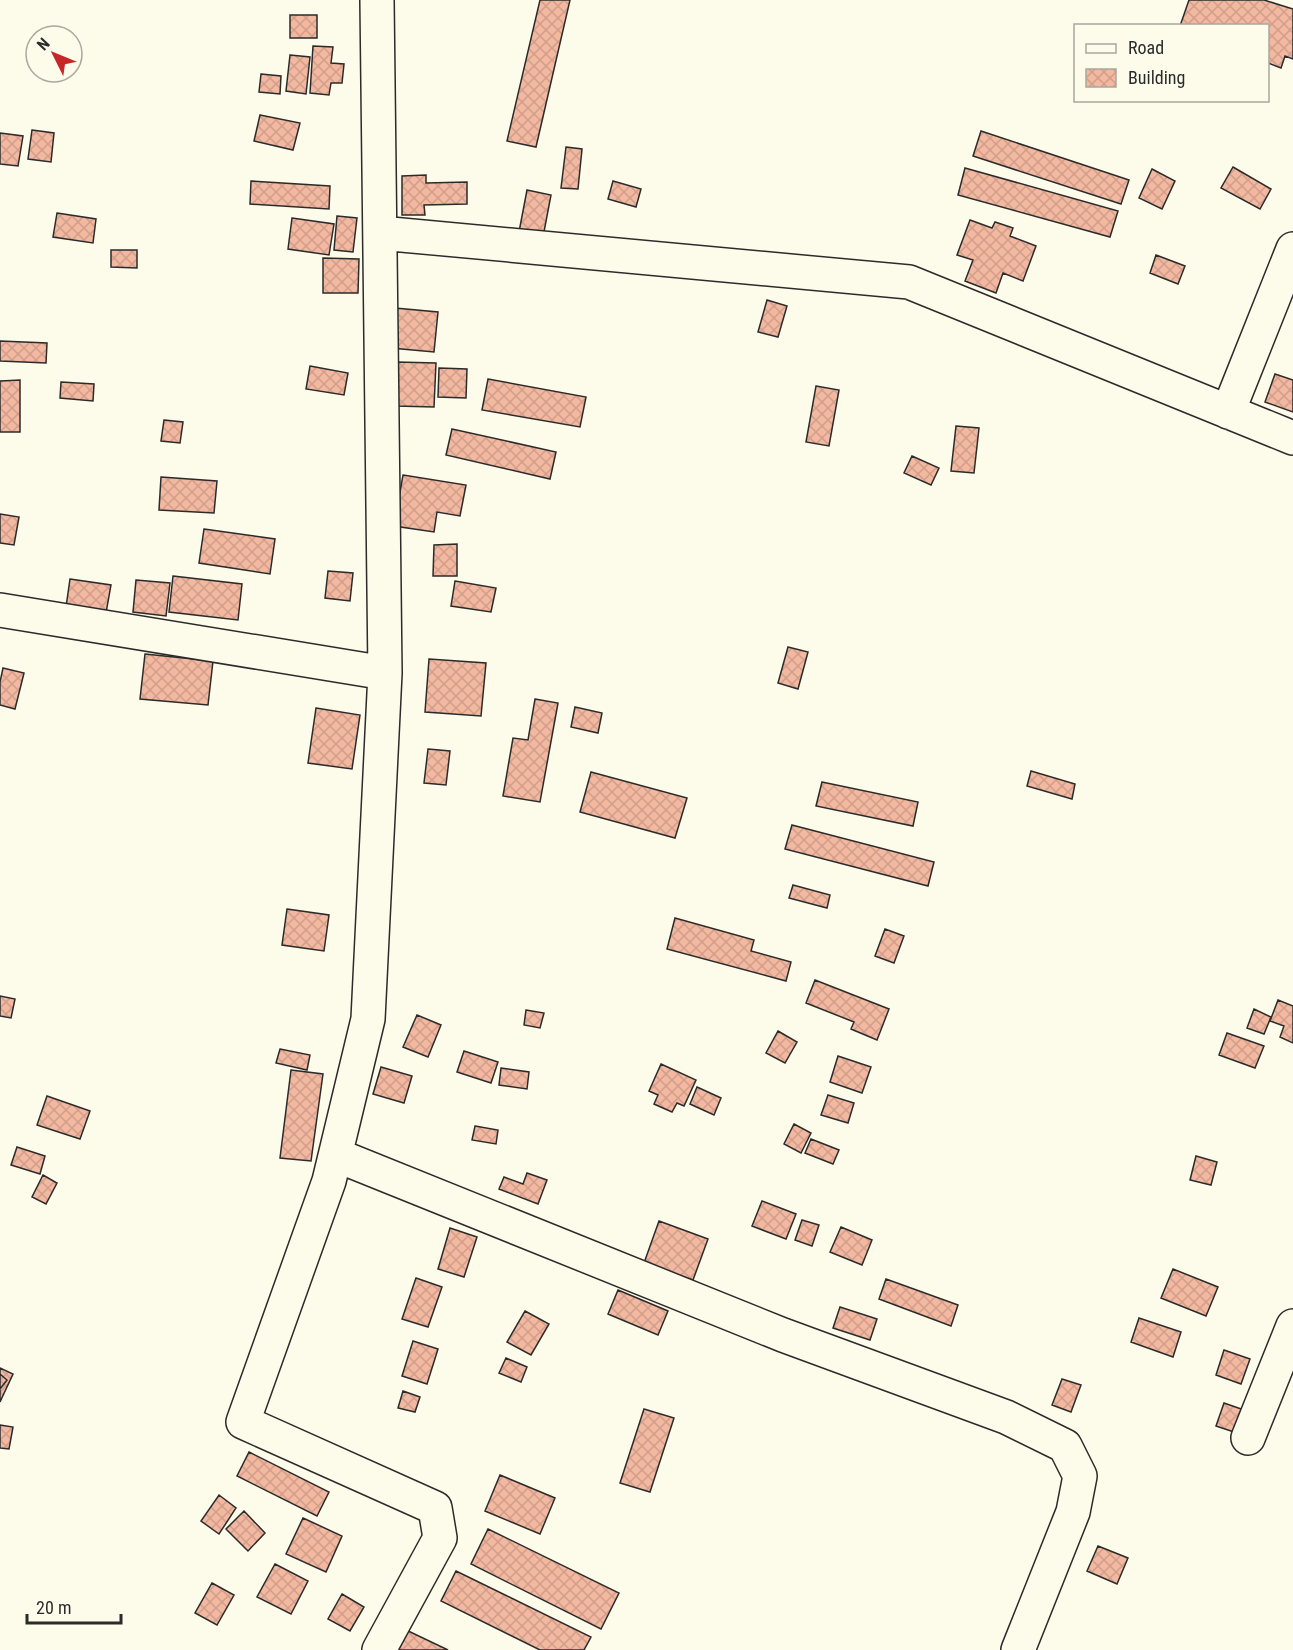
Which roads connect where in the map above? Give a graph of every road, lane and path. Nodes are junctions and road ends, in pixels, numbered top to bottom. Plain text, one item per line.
1 (377, 0) edge
2 (380, 233) junction
3 (1293, 249) edge
4 (1228, 412) junction
5 (1293, 438) edge
6 (0, 610) edge
7 (385, 673) junction
8 (336, 1155) junction
9 (1293, 1326) edge
10 (1248, 1438) dead end
11 (379, 1650) edge
12 (1018, 1650) edge

1 - 2 street
2 - 4 street
2 - 7 street
3 - 4 street
4 - 5 street
6 - 7 street
7 - 8 street
8 - 11 street
8 - 12 street
9 - 10 street

